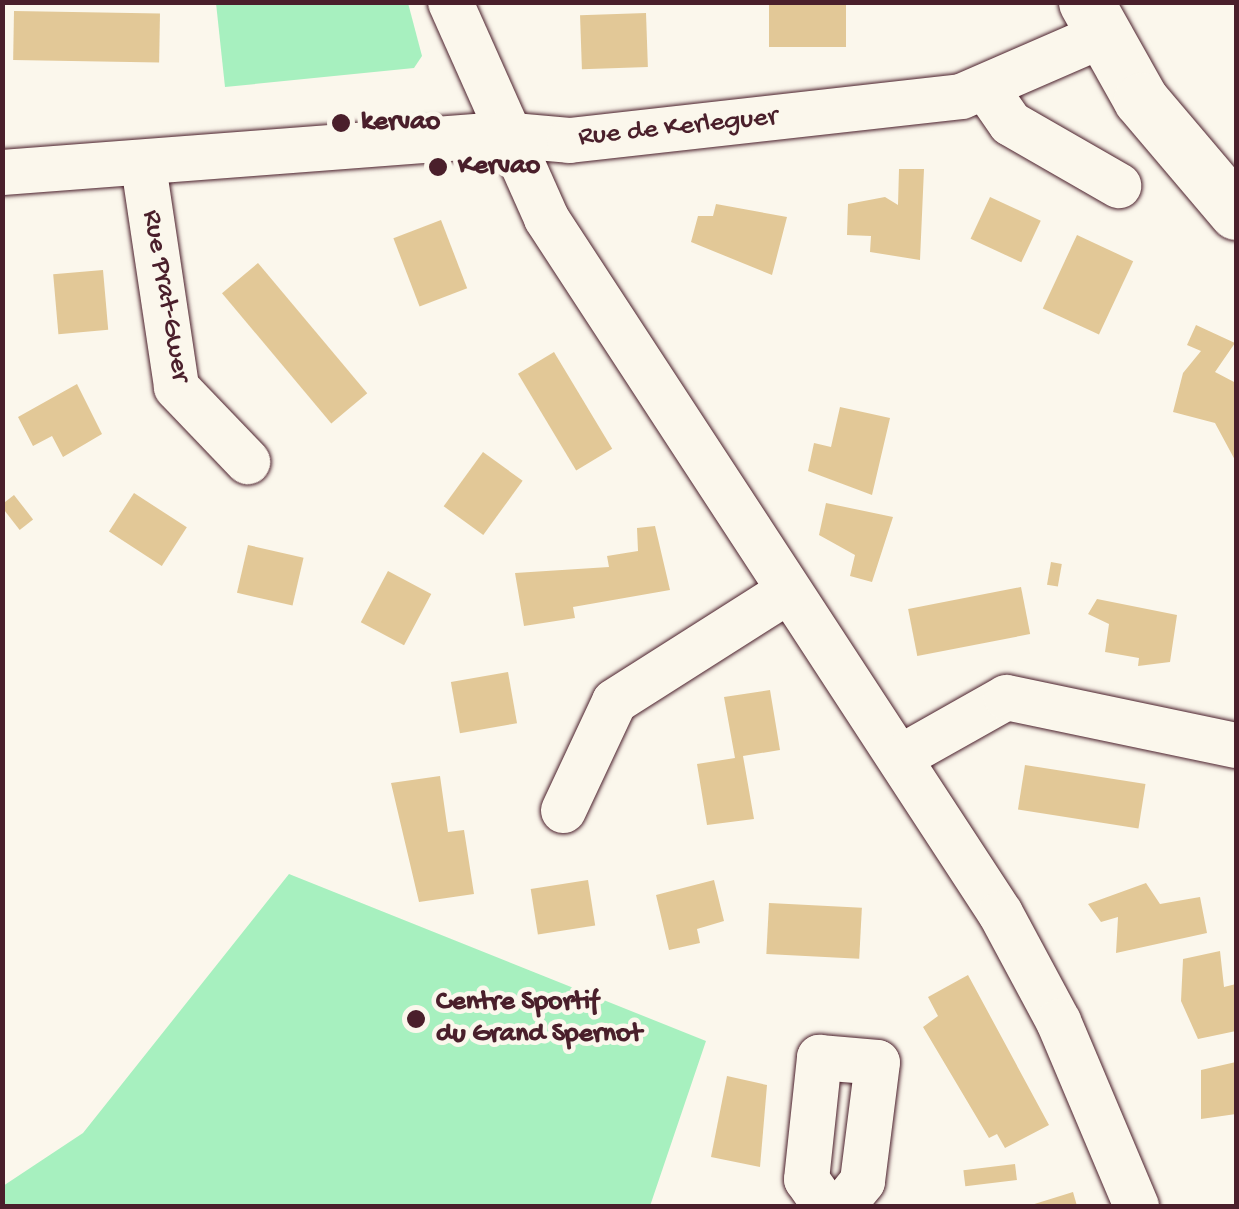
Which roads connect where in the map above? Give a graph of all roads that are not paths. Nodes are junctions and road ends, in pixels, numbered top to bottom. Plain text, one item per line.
1 (450, 2) edge
2 (1093, 19) edge
3 (988, 90) junction
4 (502, 134) junction
5 (143, 165) junction
6 (2, 172) edge
7 (1118, 185) dead end
8 (1236, 212) edge
9 (247, 461) dead end
10 (786, 592) junction
11 (1236, 746) edge
12 (902, 755) junction
13 (563, 810) dead end
14 (825, 1206) edge
15 (842, 1206) edge
16 (1136, 1206) edge

1 - 4 street
2 - 3 street, Rue de Kerleguer
2 - 8 main road
3 - 4 street, Rue de Kerleguer
3 - 7 street
4 - 5 street, Rue de Kerleguer
4 - 10 street
5 - 6 street, Rue de Kerleguer
5 - 9 street, Rue Prat-Gwer
10 - 12 street
10 - 13 street
11 - 12 street
12 - 16 street
14 - 15 street

